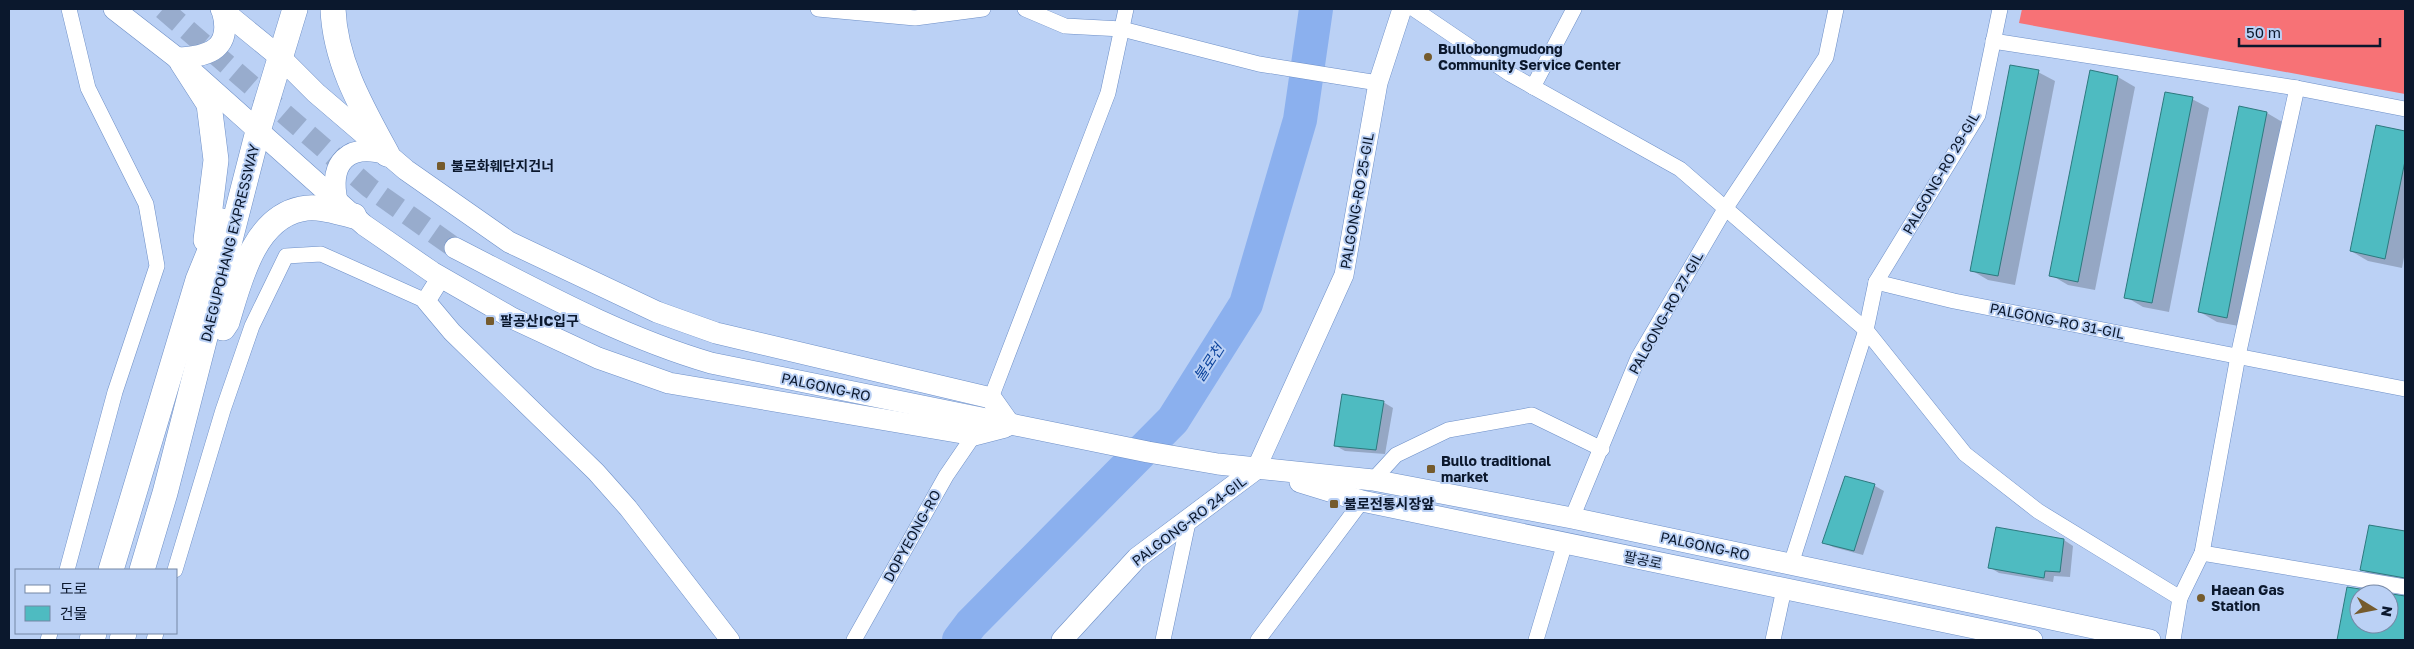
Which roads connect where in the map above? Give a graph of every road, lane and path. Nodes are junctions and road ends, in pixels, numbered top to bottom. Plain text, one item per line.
1 (69, 9) edge
2 (114, 9) edge
3 (221, 9) edge
4 (296, 9) edge
5 (818, 9) edge
6 (983, 9) edge
7 (1024, 9) edge
8 (1126, 9) edge
9 (1402, 9) edge
10 (1414, 9) edge
11 (1574, 9) edge
12 (1836, 9) edge
13 (2000, 9) edge
14 (335, 14) edge
15 (1122, 29) junction
16 (1993, 41) junction
17 (281, 58) junction
18 (179, 60) junction
19 (1378, 83) junction
20 (1533, 87) junction
21 (2297, 88) junction
22 (2405, 109) edge
23 (258, 131) junction
24 (387, 154) junction
25 (345, 208) junction
26 (1726, 209) junction
27 (454, 248) tunnel mouth
28 (441, 277) junction
29 (198, 280) junction
30 (1876, 282) junction
31 (426, 301) junction
32 (1866, 330) junction
33 (2238, 356) junction
34 (201, 358) junction
35 (2405, 389) edge
36 (991, 398) junction
37 (1010, 425) junction
38 (974, 435) junction
39 (1602, 449) junction
40 (1256, 469) junction
41 (1374, 480) junction
42 (165, 493) junction
43 (1362, 501) junction
44 (1189, 518) junction
45 (1572, 518) junction
46 (1565, 543) junction
47 (2202, 553) junction
48 (1791, 564) junction
49 (67, 569) edge
50 (111, 569) edge
51 (142, 569) edge
52 (155, 569) edge
53 (175, 569) edge
54 (2405, 587) edge
55 (1784, 590) junction
56 (2180, 598) junction
57 (728, 640) edge
58 (854, 640) edge
59 (1062, 640) edge
60 (1163, 640) edge
61 (1258, 640) edge
62 (1536, 640) edge
63 (1773, 640) edge
64 (2032, 640) edge
65 (2150, 640) edge
66 (2173, 640) edge

1 - 49 street
2 - 18 main road
3 - 17 main road
3 - 18 main road
4 - 17 highway
5 - 6 street
7 - 15 street
8 - 15 street
9 - 19 street, PALGONG-RO 25-GIL
10 - 20 street
11 - 20 street
12 - 26 street, PALGONG-RO 27-GIL
13 - 16 street, PALGONG-RO 29-GIL
14 - 24 highway
15 - 19 street
15 - 36 street
16 - 21 street
16 - 30 street, PALGONG-RO 29-GIL
17 - 23 highway
17 - 24 main road
18 - 23 main road
18 - 29 highway
19 - 40 street, PALGONG-RO 25-GIL
20 - 26 street
21 - 22 street
21 - 33 street
23 - 25 main road
23 - 29 highway, DAEGUPOHANG EXPRESSWAY
23 - 34 highway, DAEGUPOHANG EXPRESSWAY
24 - 25 main road
24 - 36 main road
25 - 28 main road
25 - 34 highway
26 - 32 street
26 - 39 street, PALGONG-RO 27-GIL
27 - 37 main road, PALGONG-RO
28 - 31 street
28 - 38 main road
29 - 50 highway, DAEGUPOHANG EXPRESSWAY
30 - 32 street, PALGONG-RO 29-GIL
30 - 33 street, PALGONG-RO 31-GIL
31 - 53 street
31 - 57 street
32 - 48 street, PALGONG-RO 29-GIL
32 - 56 street
33 - 35 street, PALGONG-RO 31-GIL
33 - 47 street
34 - 42 highway, DAEGUPOHANG EXPRESSWAY
36 - 37 main road
37 - 38 main road
37 - 40 main road, PALGONG-RO
38 - 58 street, DOPYEONG-RO
39 - 41 street
39 - 45 street, PALGONG-RO 27-GIL
40 - 41 main road, PALGONG-RO
40 - 43 main road, 팔공로
40 - 44 main road, PALGONG-RO 24-GIL
41 - 45 main road, PALGONG-RO
42 - 51 highway, DAEGUPOHANG EXPRESSWAY
42 - 52 highway
43 - 46 main road, 팔공로
43 - 61 street
44 - 59 main road, PALGONG-RO 24-GIL
44 - 60 street
45 - 48 main road, PALGONG-RO
46 - 55 main road, 팔공로
46 - 62 street
47 - 54 street
47 - 56 street
48 - 65 main road, PALGONG-RO
55 - 63 street
55 - 64 main road, 팔공로
56 - 66 street

